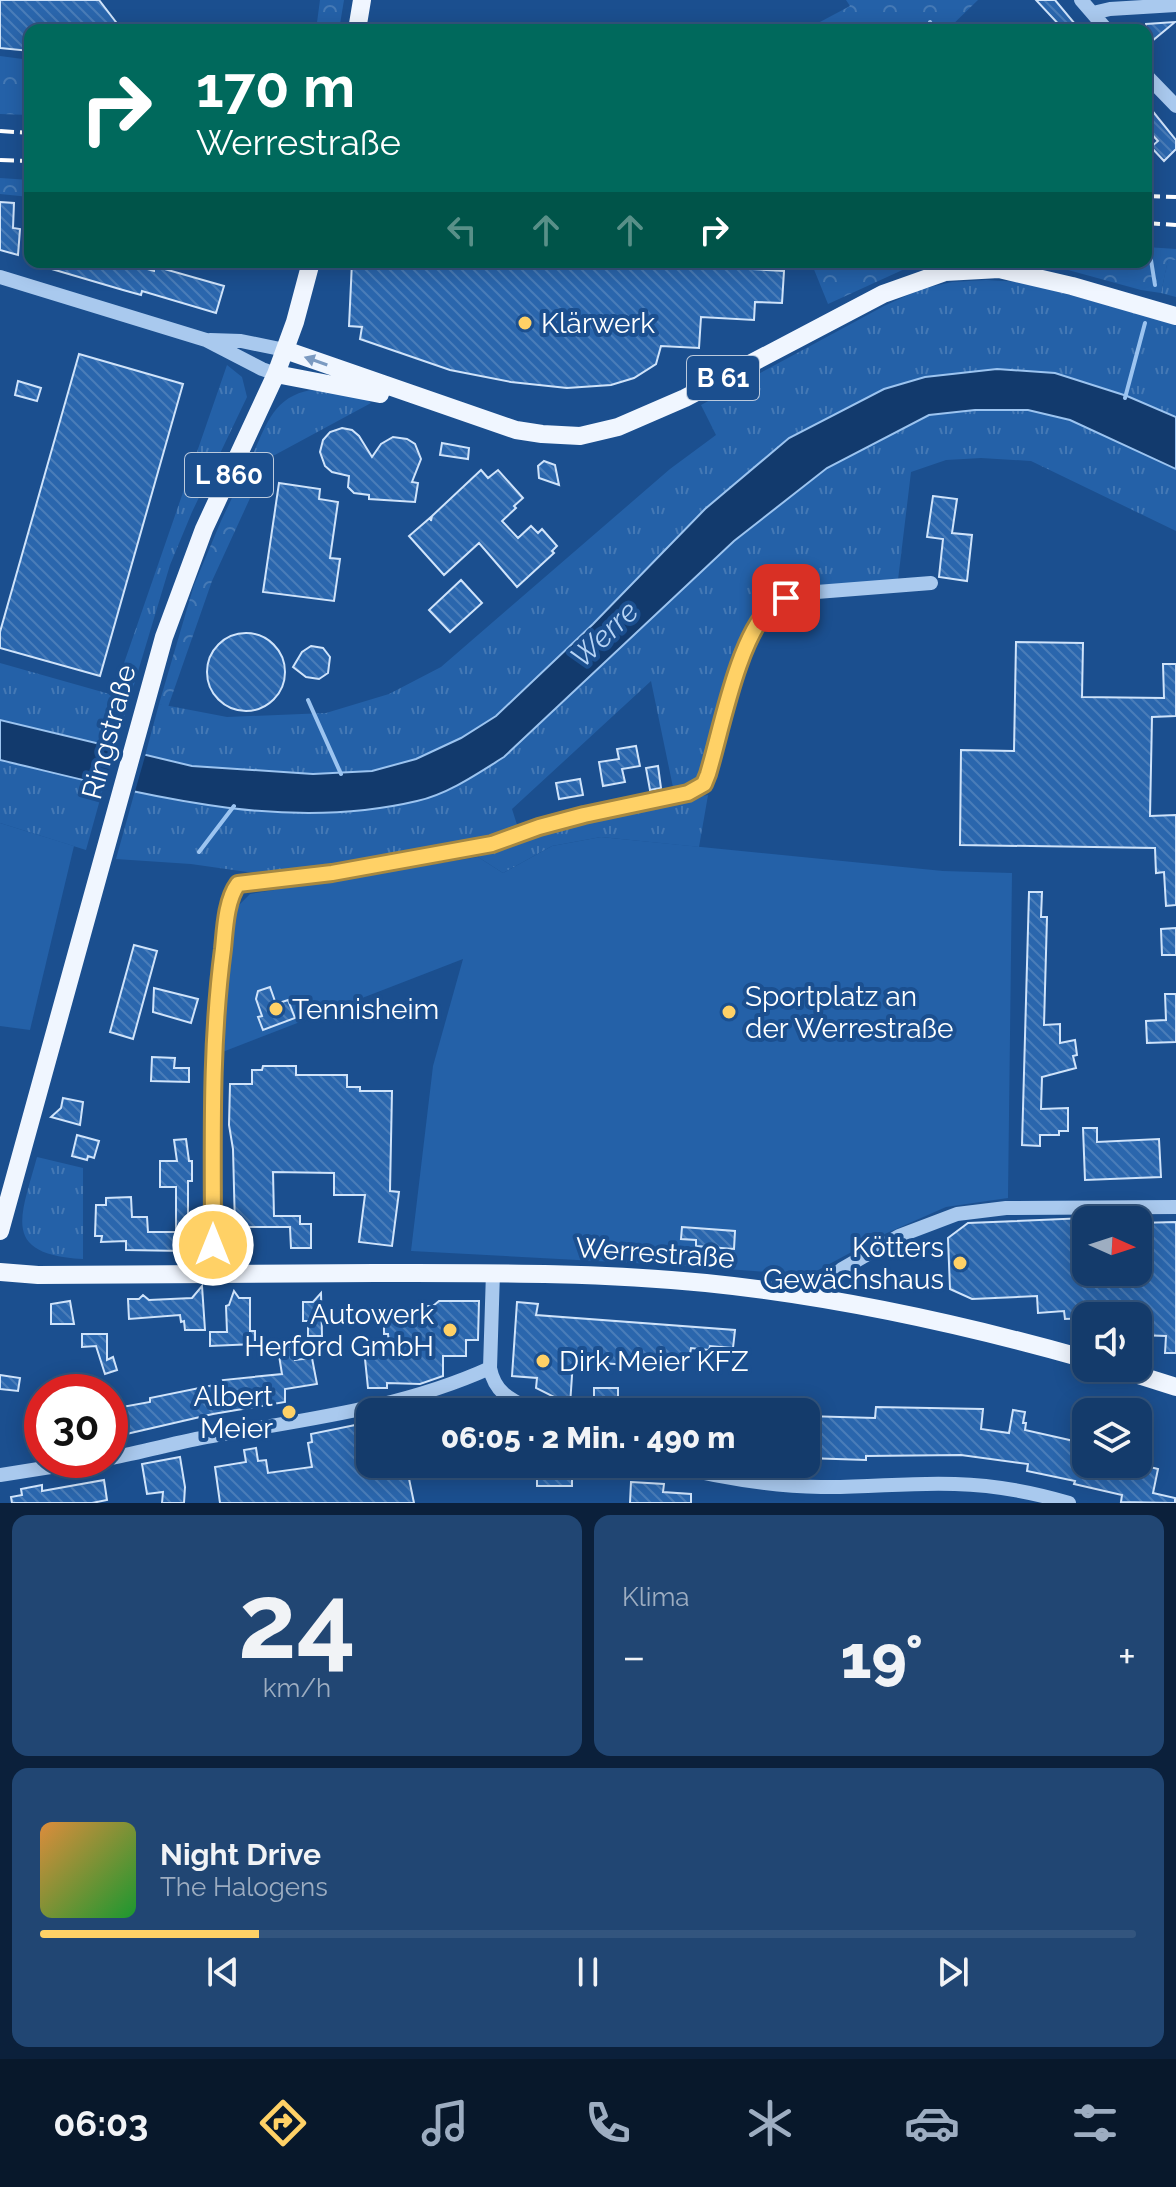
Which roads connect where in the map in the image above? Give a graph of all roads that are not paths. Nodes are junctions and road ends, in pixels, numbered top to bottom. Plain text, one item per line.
1 (362, 0) edge
2 (1081, 0) edge
3 (1176, 5) edge
4 (1093, 13) junction
5 (358, 24) edge
6 (1102, 24) edge
7 (1152, 81) edge
8 (1176, 106) edge
9 (309, 268) edge
10 (0, 277) edge
11 (1176, 316) edge
12 (206, 340) junction
13 (285, 350) junction
14 (276, 374) junction
15 (442, 405) junction
16 (931, 583) dead end
17 (1176, 1207) edge
18 (0, 1231) edge
19 (0, 1272) edge
20 (493, 1272) junction
21 (213, 1274) junction
22 (815, 1299) junction
23 (1072, 1355) edge
24 (490, 1368) junction
25 (1152, 1379) edge
26 (1176, 1387) edge
27 (510, 1398) edge
28 (128, 1454) edge
29 (24, 1471) edge
30 (0, 1475) edge
31 (727, 1478) edge
32 (1069, 1503) edge

1 - 5 main road
2 - 4 street
3 - 4 street
4 - 6 street
7 - 8 street
9 - 13 main road, Ringstraße
10 - 12 street
11 - 15 main road, B 61
12 - 13 street
12 - 14 street
13 - 14 main road, Ringstraße / L 860
15 -> 13 main road, B 61
14 - 15 main road, B 61
14 - 18 main road, Ringstraße / L 860
16 - 21 street
17 - 22 street
19 - 21 main road, Werrestraße
20 - 21 main road, Werrestraße
20 - 22 main road, Werrestraße
20 - 24 street
22 - 23 main road, Werrestraße
24 - 27 street
24 - 28 street
25 - 26 main road
29 - 30 street
31 - 32 street

